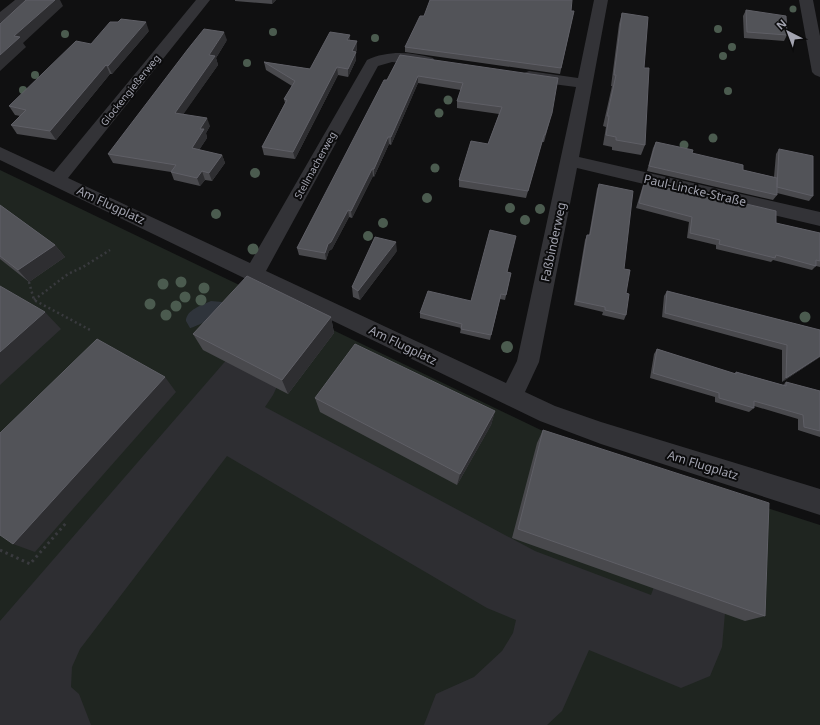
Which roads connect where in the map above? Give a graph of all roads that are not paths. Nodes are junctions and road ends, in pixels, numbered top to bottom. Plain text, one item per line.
1 (23, 0) edge
2 (203, 0) edge
3 (601, 0) edge
4 (806, 0) edge
5 (0, 19) edge
6 (444, 64) edge
7 (820, 72) edge
8 (514, 74) edge
9 (585, 84) junction
10 (0, 153) edge
11 (570, 161) junction
12 (57, 180) junction
13 (820, 219) edge
14 (254, 274) junction
15 (511, 396) junction
16 (820, 502) edge

1 - 5 street
2 - 12 street, Glockengießerweg
3 - 9 street, Faßbinderweg
4 - 7 street
6 - 14 street, Stellmacherweg
8 - 9 street
9 - 11 street, Faßbinderweg
10 - 12 street, Am Flugplatz
11 - 13 street, Paul-Lincke-Straße
11 - 15 street, Faßbinderweg
12 - 14 street, Am Flugplatz
14 - 15 street, Am Flugplatz
15 - 16 street, Am Flugplatz

